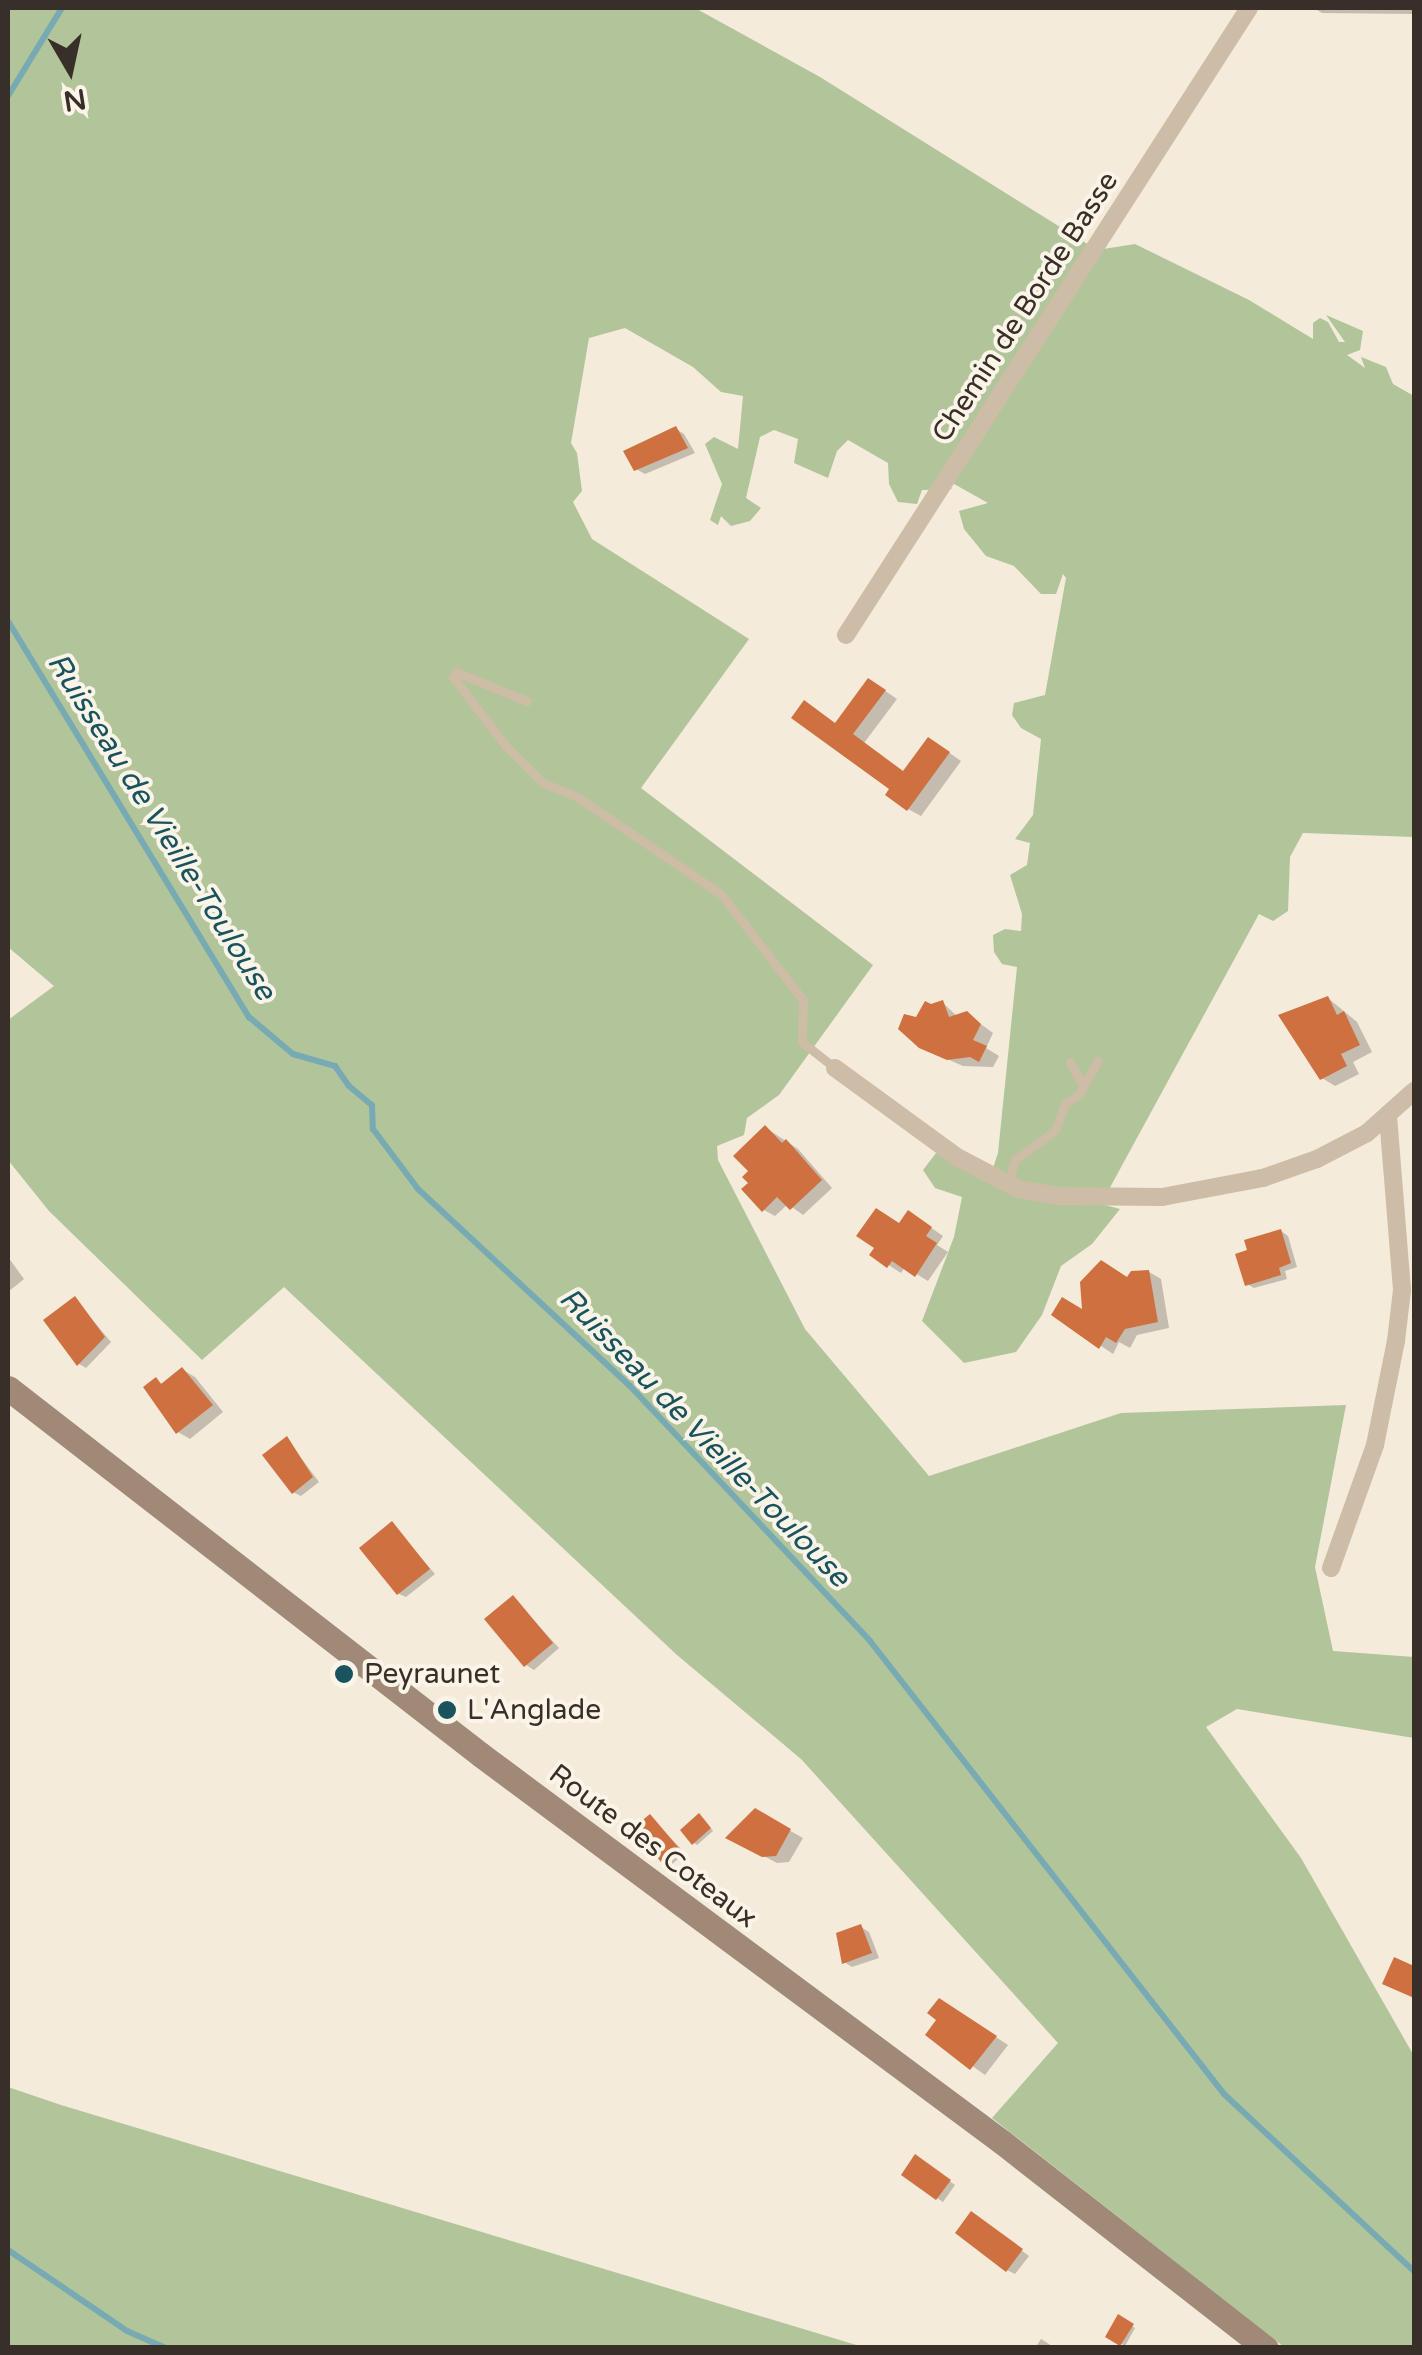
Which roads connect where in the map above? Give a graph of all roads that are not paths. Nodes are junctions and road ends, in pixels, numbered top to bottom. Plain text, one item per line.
1 (1250, 8) edge
2 (846, 635) dead end
3 (527, 702) dead end
4 (1097, 1061) dead end
5 (1070, 1062) dead end
6 (835, 1068) joint
7 (1084, 1085) junction
8 (1414, 1091) edge
9 (1388, 1114) junction
10 (1008, 1184) junction
11 (8, 1388) edge
12 (1331, 1568) dead end
13 (1266, 2348) edge

1 - 2 street, Chemin de Borde Basse
3 - 6 lane
4 - 7 lane
5 - 7 lane
6 - 10 street
7 - 10 lane
8 - 9 street
9 - 10 street
9 - 12 street
11 - 13 street, Route des Coteaux

